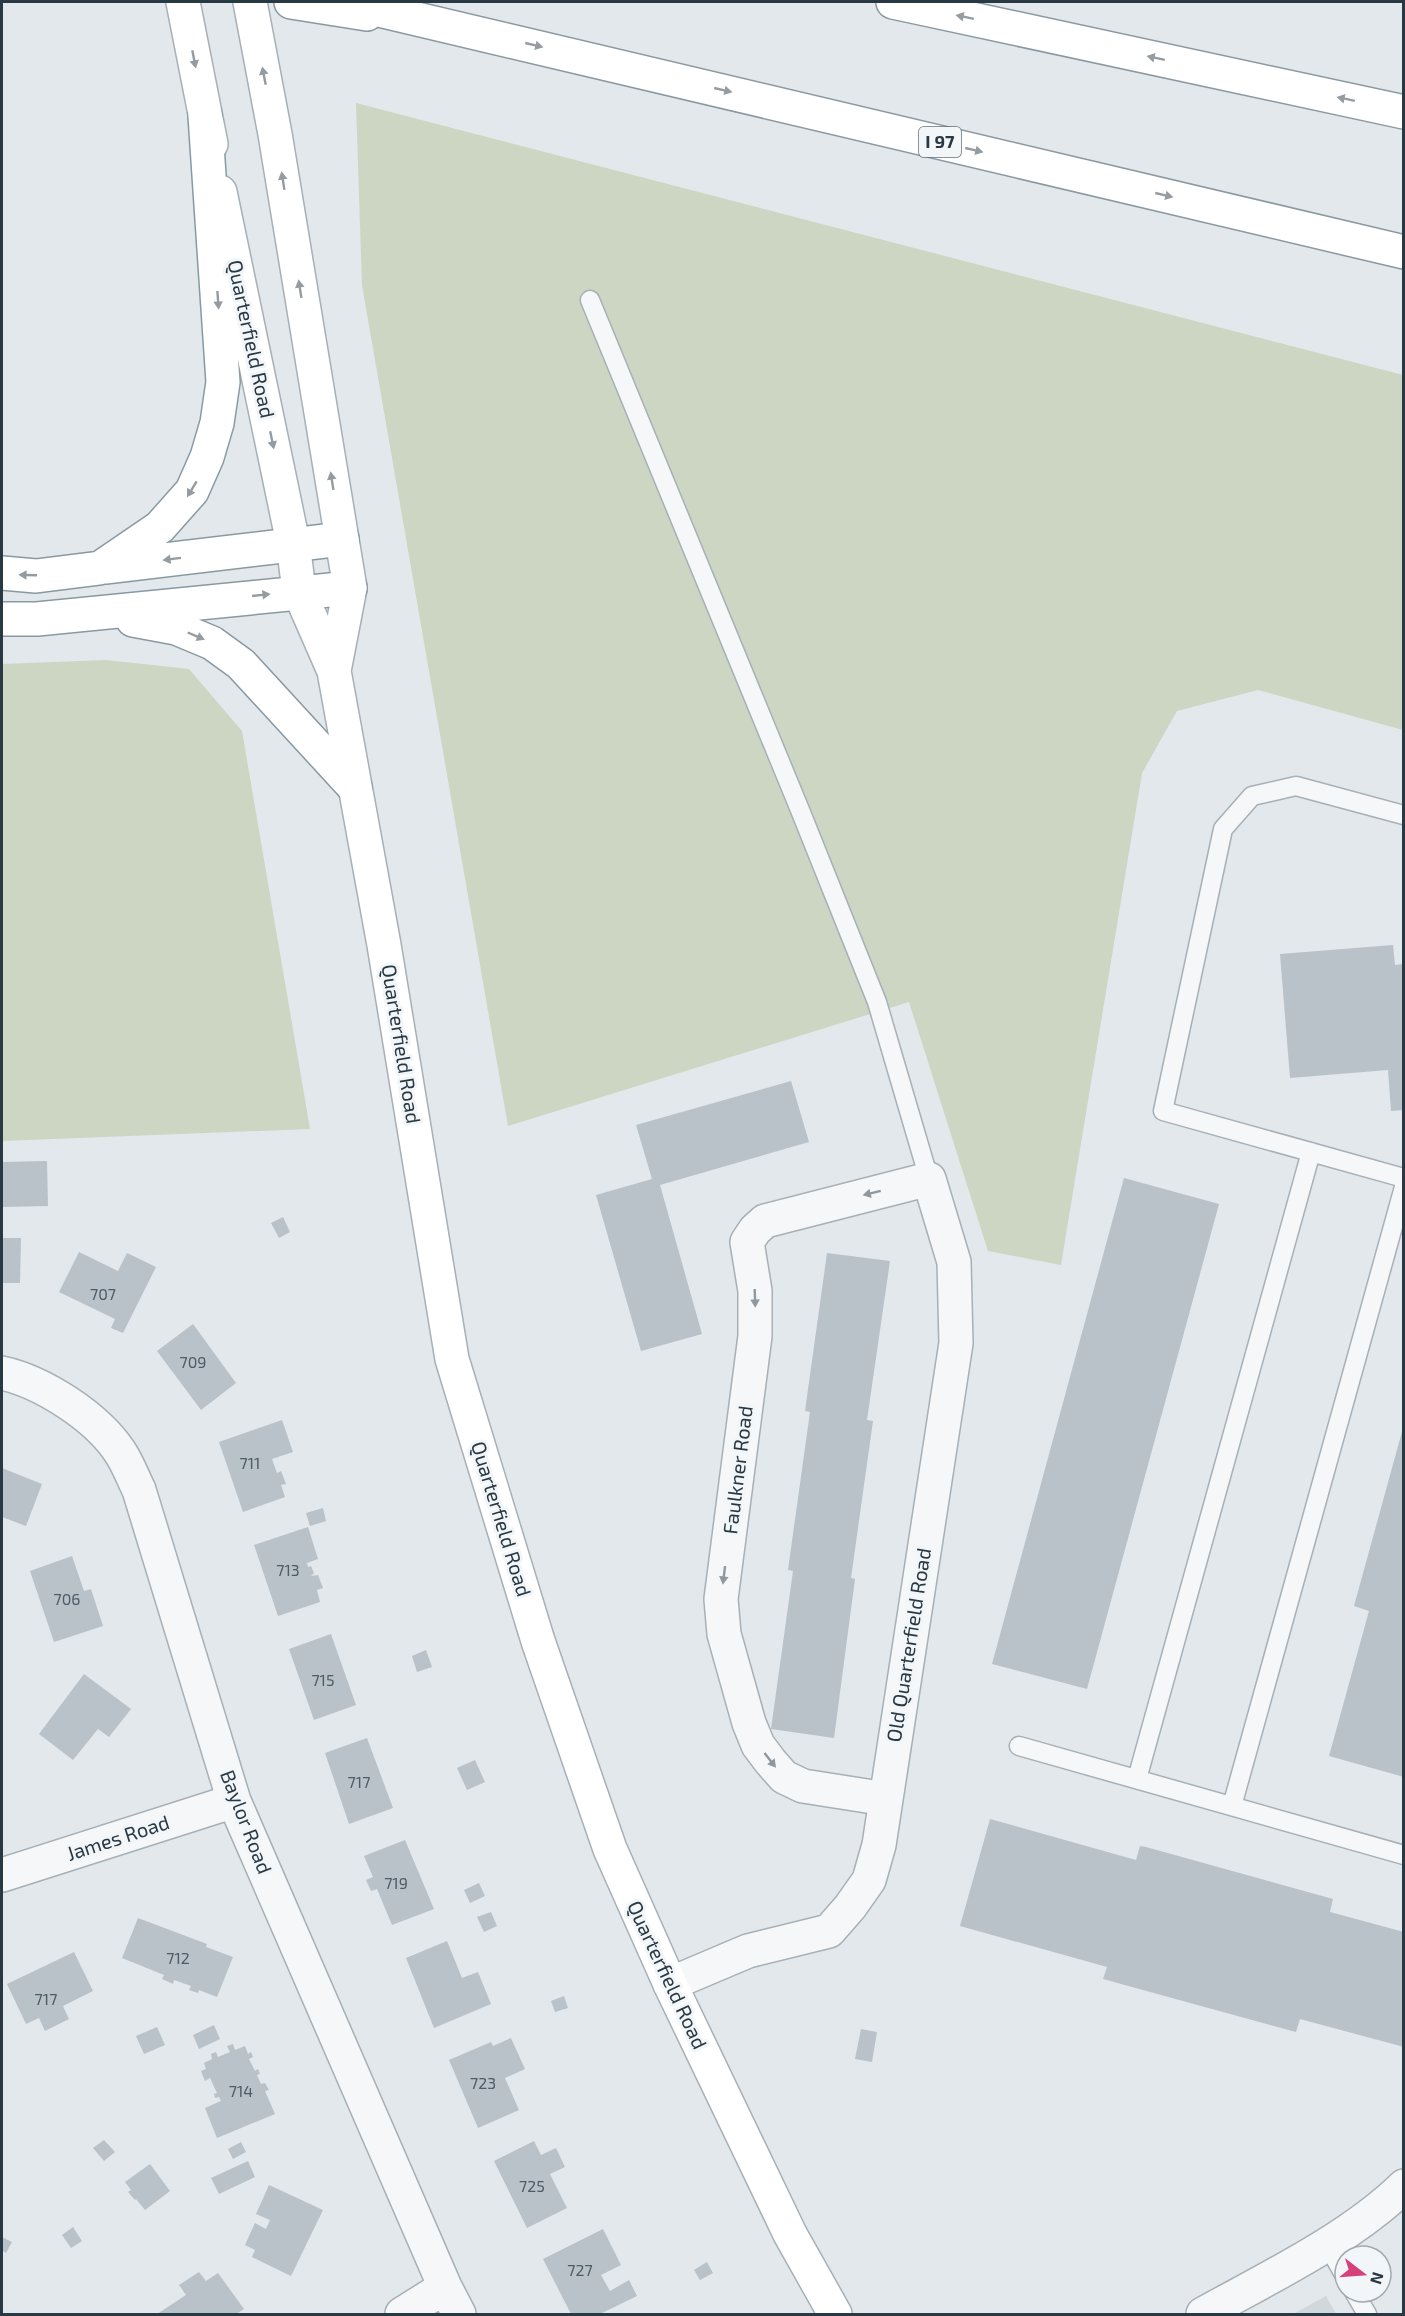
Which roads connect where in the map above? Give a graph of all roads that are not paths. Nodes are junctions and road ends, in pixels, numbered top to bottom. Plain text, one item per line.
1 (183, 2) edge
2 (250, 2) edge
3 (291, 2) edge
4 (345, 2) edge
5 (892, 2) edge
6 (477, 32) junction
7 (1404, 112) edge
8 (205, 116) junction
9 (1404, 252) edge
10 (590, 300) dead end
11 (342, 539) junction
12 (293, 543) junction
13 (100, 568) junction
14 (2, 573) edge
15 (350, 588) junction
16 (299, 591) junction
17 (99, 613) junction
18 (2, 619) edge
19 (334, 671) junction
20 (355, 789) junction
21 (1404, 815) edge
22 (1311, 1152) junction
23 (1404, 1178) edge
24 (929, 1179) junction
25 (1404, 1187) edge
26 (2, 1373) edge
27 (1019, 1746) dead end
28 (1137, 1779) junction
29 (886, 1799) junction
30 (234, 1801) junction
31 (1232, 1806) junction
32 (1404, 1855) edge
33 (2, 1875) edge
34 (670, 1984) junction
35 (1404, 2186) edge
36 (1327, 2244) junction
37 (1333, 2255) edge
38 (452, 2301) edge
39 (402, 2314) edge
40 (835, 2314) edge
41 (1203, 2314) edge

1 -> 8 main road, Quarterfield Road
11 -> 2 main road, Quarterfield Road
3 - 6 main road
4 - 6 main road, I 97
7 -> 5 main road
6 -> 9 main road, I 97
8 -> 12 main road, Quarterfield Road
8 -> 13 main road
10 - 24 lane
11 - 12 main road
11 - 15 main road, Quarterfield Road
12 -> 13 main road
12 - 16 main road, Quarterfield Road
13 -> 14 main road
15 - 16 main road
15 - 19 main road, Quarterfield Road
17 -> 16 main road
16 - 19 main road, Quarterfield Road
17 - 18 main road
17 -> 20 main road
19 - 20 main road, Quarterfield Road
20 - 34 main road, Quarterfield Road
21 - 22 lane
22 - 23 lane
22 - 28 lane
24 - 29 street, Old Quarterfield Road
24 -> 29 street, Faulkner Road
25 - 31 lane
26 - 30 street, Baylor Road
27 - 28 lane
28 - 31 lane
29 - 34 street, Old Quarterfield Road
30 - 33 street, James Road
30 - 38 street, Baylor Road
31 - 32 lane
34 - 40 main road, Quarterfield Road
35 - 36 street
36 - 37 lane
36 - 41 street
38 - 39 street

